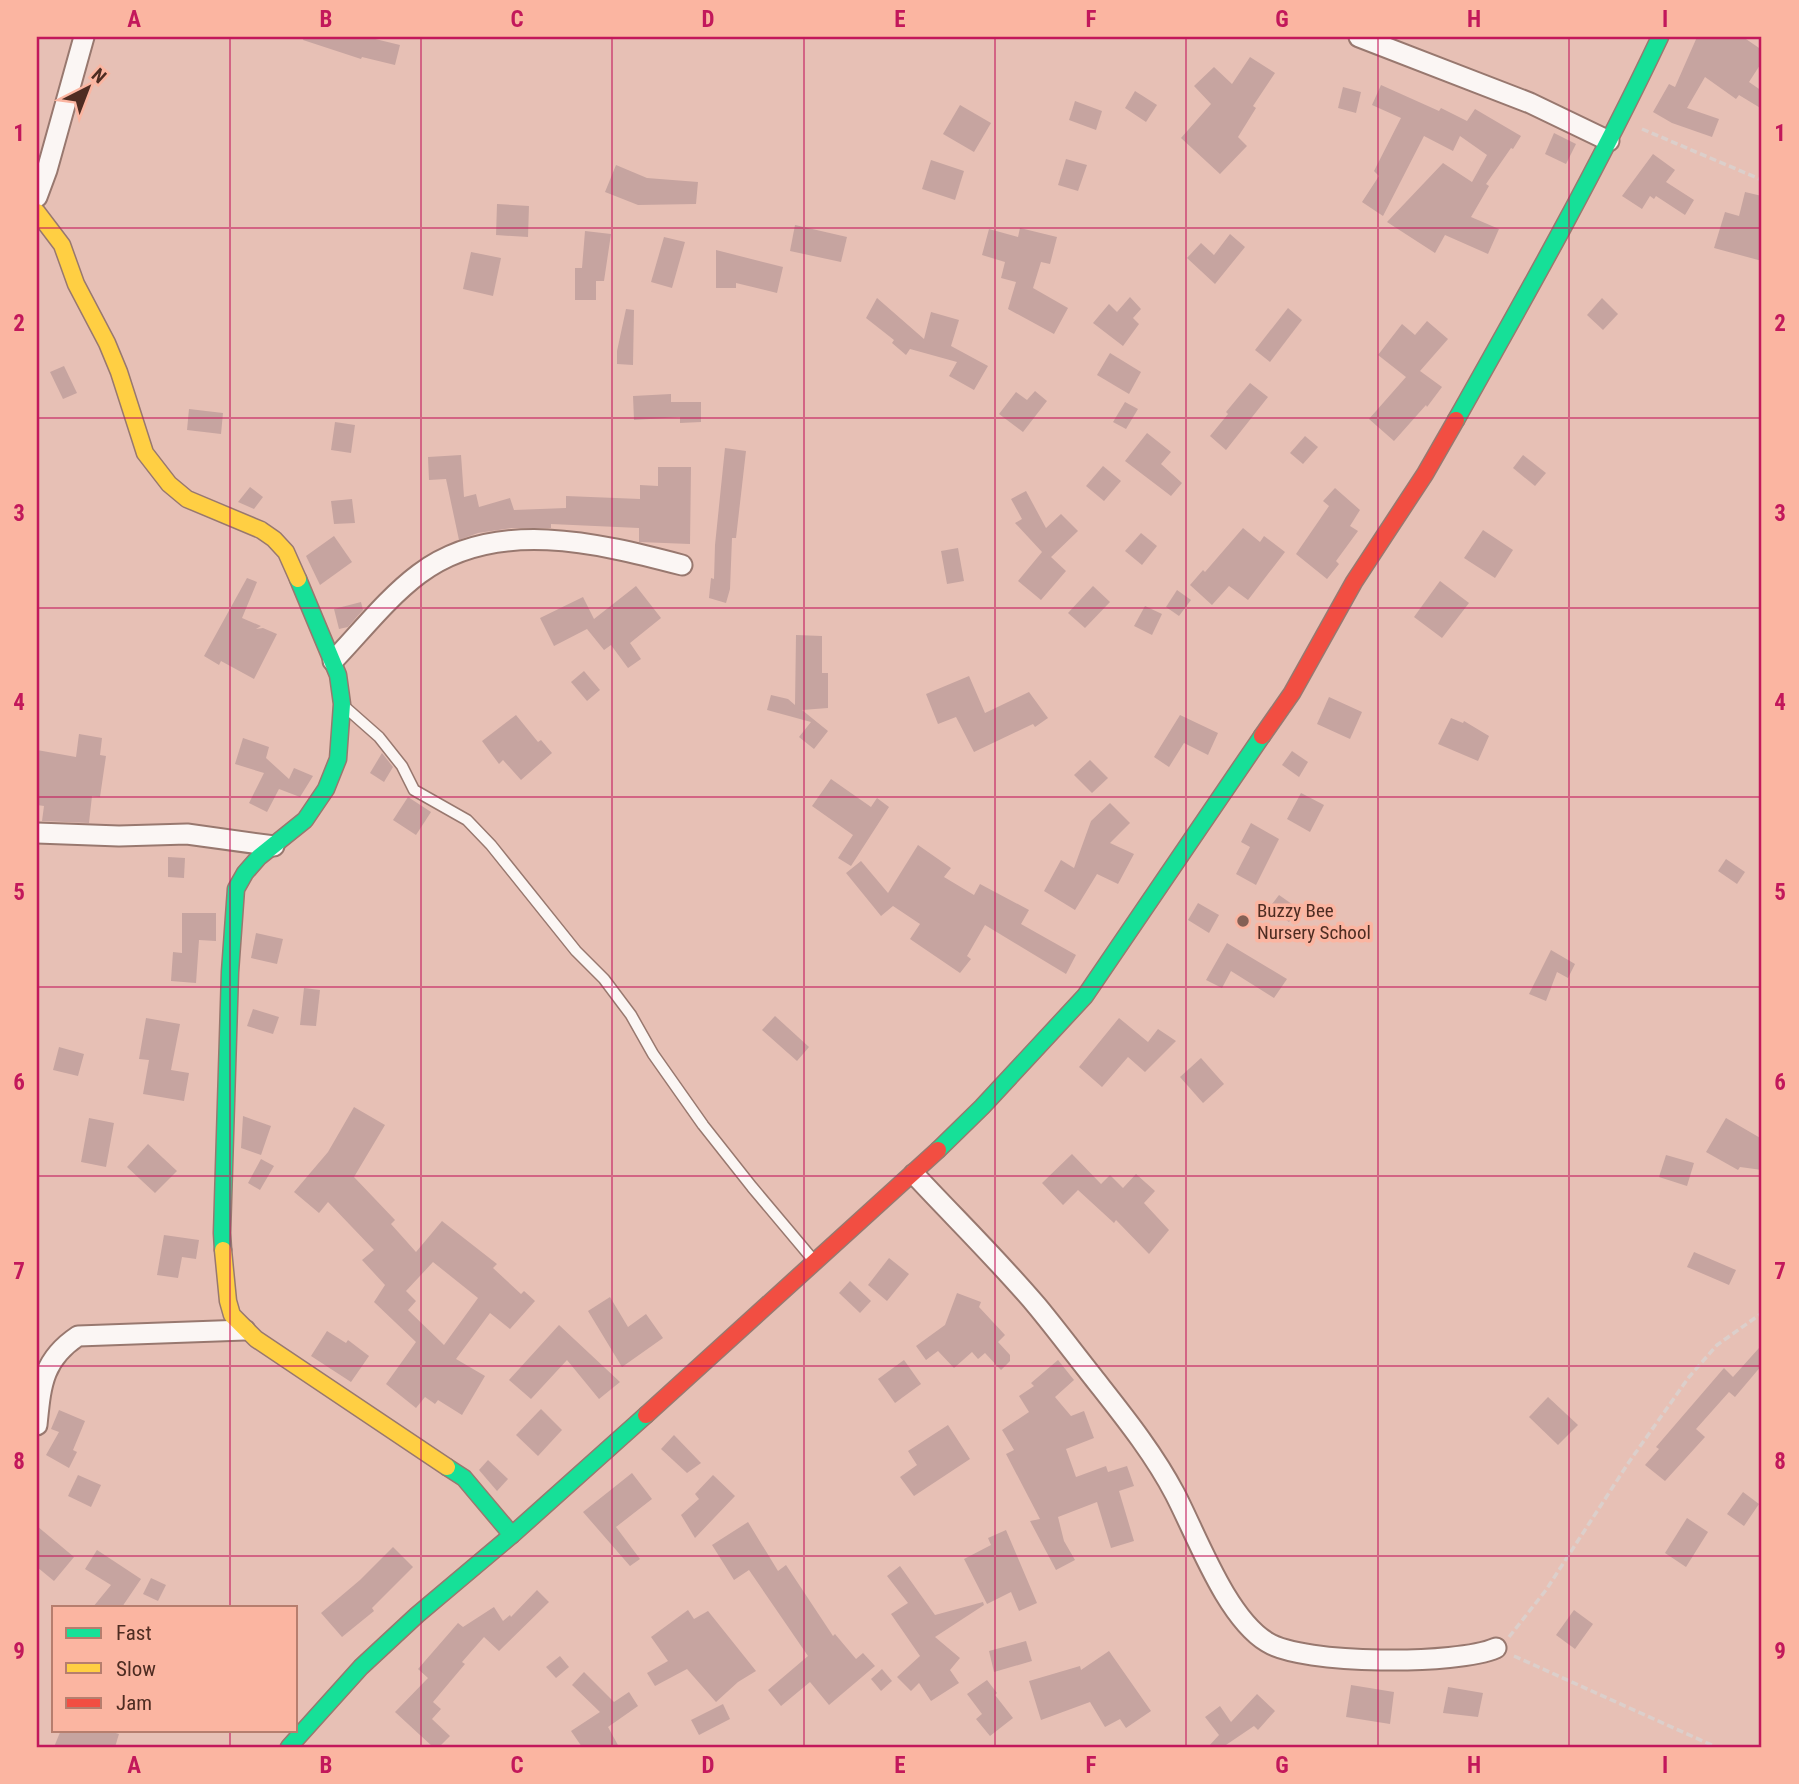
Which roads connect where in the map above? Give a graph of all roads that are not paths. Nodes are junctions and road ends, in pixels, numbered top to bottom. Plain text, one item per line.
1 (84, 37) edge
2 (1359, 37) edge
3 (1660, 37) edge
4 (1609, 141) junction
5 (37, 197) edge
6 (37, 212) edge
7 (682, 565) dead end
8 (333, 662) junction
9 (342, 704) junction
10 (37, 834) edge
11 (274, 846) junction
12 (914, 1174) junction
13 (815, 1262) junction
14 (245, 1330) junction
15 (37, 1425) edge
16 (512, 1535) junction
17 (1496, 1648) road end
18 (289, 1747) edge

1 - 5 street
2 - 4 street
3 - 4 street
4 - 12 street
6 - 8 street
7 - 8 street
8 - 9 street
9 - 11 street
9 - 13 lane
10 - 11 street
11 - 14 street
12 - 13 street
12 - 17 street
13 - 16 street
14 - 15 street
14 - 16 street
16 - 18 street

